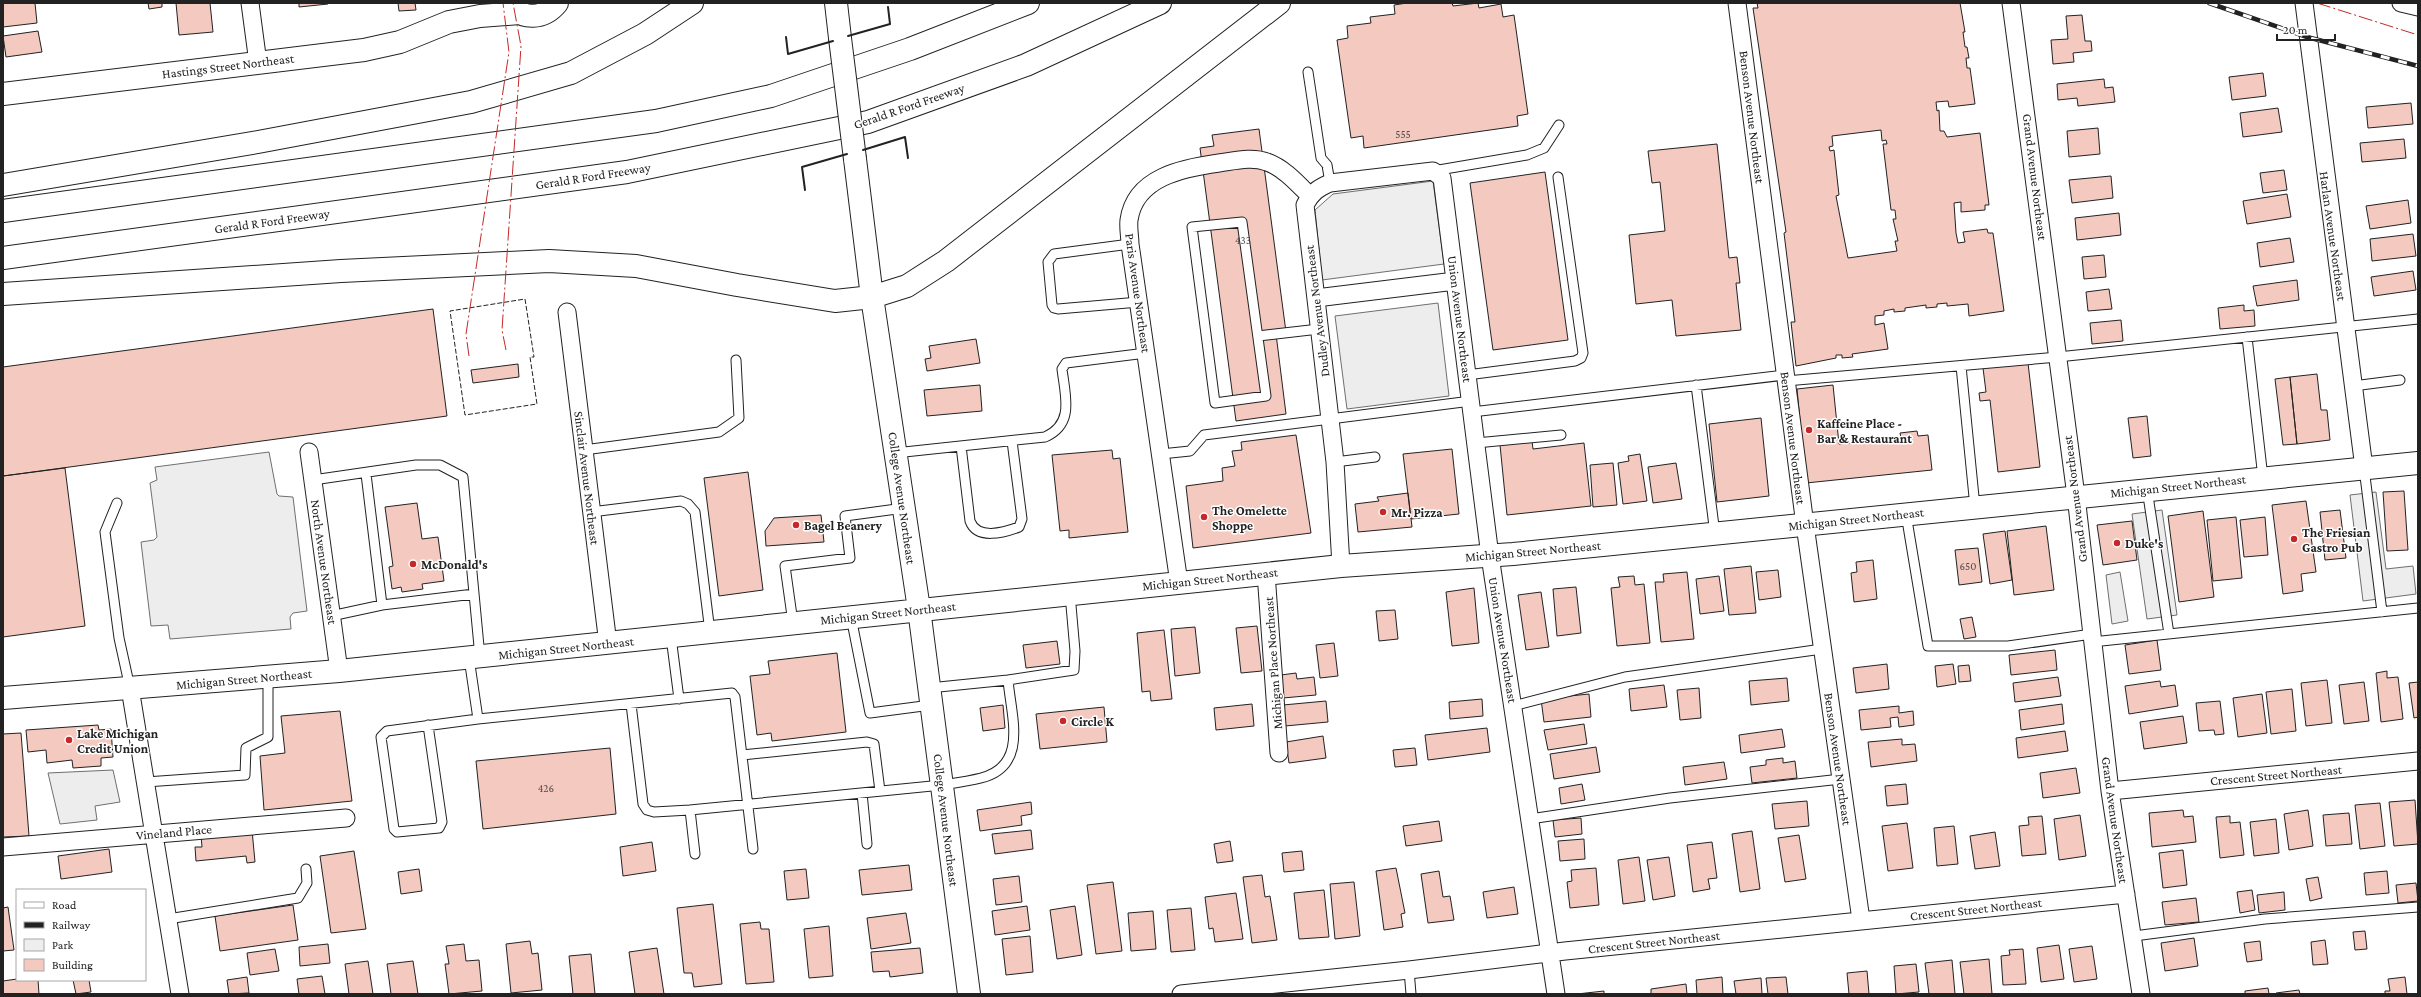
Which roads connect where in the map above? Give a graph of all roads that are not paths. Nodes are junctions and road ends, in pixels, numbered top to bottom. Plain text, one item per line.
1 (250, 3) edge
2 (472, 3) edge
3 (556, 3) edge
4 (692, 3) edge
5 (836, 3) edge
6 (1028, 3) edge
7 (1160, 3) edge
8 (1278, 3) edge
9 (1737, 3) edge
10 (2011, 3) edge
11 (2304, 3) edge
12 (2401, 3) edge
13 (2418, 7) edge
14 (514, 8) edge
15 (449, 22) junction
16 (258, 63) junction
17 (1308, 72) dead end
18 (3, 94) edge
19 (1559, 125) dead end
20 (1433, 171) junction
21 (1558, 177) dead end
22 (1330, 183) junction
23 (3, 184) edge
24 (1310, 196) junction
25 (3, 211) edge
26 (1130, 244) junction
27 (3, 258) edge
28 (1455, 281) junction
29 (3, 294) edge
30 (872, 297) junction
31 (1316, 298) junction
32 (1139, 302) junction
33 (566, 312) dead end
34 (2418, 319) edge
35 (2345, 327) junction
36 (1319, 329) junction
37 (1258, 336) junction
38 (2247, 336) junction
39 (1146, 353) junction
40 (2058, 357) junction
41 (736, 360) dead end
42 (1961, 366) junction
43 (1467, 374) junction
44 (1786, 378) junction
45 (2400, 380) dead end
46 (1696, 385) junction
47 (2353, 386) junction
48 (1471, 407) junction
49 (1330, 420) junction
50 (1561, 435) dead end
51 (1012, 441) junction
52 (1476, 444) junction
53 (961, 446) junction
54 (584, 450) junction
55 (309, 452) dead end
56 (895, 453) junction
57 (1161, 454) junction
58 (1375, 458) dead end
59 (1335, 462) junction
60 (2418, 462) edge
61 (2364, 468) junction
62 (366, 474) junction
63 (2263, 478) junction
64 (313, 480) junction
65 (2147, 489) junction
66 (2076, 496) junction
67 (116, 503) dead end
68 (1975, 507) junction
69 (904, 508) junction
70 (591, 512) junction
71 (1906, 514) junction
72 (1805, 525) junction
73 (1715, 534) junction
74 (1490, 556) junction
75 (1342, 566) junction
76 (1266, 573) junction
77 (1179, 583) junction
78 (1070, 593) junction
79 (474, 594) junction
80 (382, 605) junction
81 (2418, 608) edge
82 (919, 609) junction
83 (2382, 612) junction
84 (331, 616) junction
85 (851, 616) junction
86 (792, 623) junction
87 (710, 632) junction
88 (2168, 634) junction
89 (671, 637) junction
90 (2092, 638) junction
91 (608, 644) junction
92 (1822, 649) junction
93 (474, 657) junction
94 (339, 671) junction
95 (268, 677) junction
96 (1008, 680) junction
97 (130, 688) junction
98 (930, 697) junction
99 (3, 698) edge
100 (679, 699) junction
101 (631, 704) junction
102 (1513, 706) junction
103 (478, 719) junction
104 (428, 726) junction
105 (1279, 753) dead end
106 (742, 755) junction
107 (2418, 761) edge
108 (1841, 779) junction
109 (146, 782) junction
110 (942, 785) junction
111 (2110, 790) junction
112 (880, 791) junction
113 (862, 793) junction
114 (748, 804) junction
115 (690, 810) junction
116 (346, 818) dead end
117 (1530, 820) junction
118 (155, 833) junction
119 (867, 844) dead end
120 (3, 847) edge
121 (753, 849) dead end
122 (696, 854) dead end
123 (306, 869) dead end
124 (2126, 894) junction
125 (2418, 907) edge
126 (168, 918) junction
127 (1861, 920) junction
128 (2134, 936) junction
129 (1550, 953) junction
130 (1409, 970) junction
131 (1256, 990) edge
132 (180, 994) edge
133 (968, 994) edge
134 (1181, 994) edge
135 (1410, 994) edge
136 (1556, 994) edge
137 (2141, 994) edge

1 - 16 street
2 - 15 main road, Hastings Street Northeast
3 - 14 main road, Hastings Street Northeast
4 - 23 main road
5 - 30 main road, College Avenue Northeast, bridge
6 - 25 main road
7 - 27 main road, Gerald R Ford Freeway
8 - 30 main road
9 - 44 street, Benson Avenue Northeast
10 - 40 street, Grand Avenue Northeast
11 - 35 street, Harlan Avenue Northeast
12 - 13 street
14 - 15 main road, Hastings Street Northeast
15 - 16 main road, Hastings Street Northeast
16 - 18 main road, Hastings Street Northeast
17 - 22 lane
19 - 20 lane
20 - 22 street
20 - 28 street, Union Avenue Northeast
21 - 43 lane
22 - 24 street
24 - 26 street, Paris Avenue Northeast
24 - 31 street, Dudley Avenue Northeast
26 - 32 street, Paris Avenue Northeast
26 - 32 lane
28 - 31 street
28 - 43 street, Union Avenue Northeast
29 - 30 main road
30 - 56 main road, College Avenue Northeast
31 - 36 street, Dudley Avenue Northeast
32 - 39 street, Paris Avenue Northeast
33 - 54 street, Sinclair Avenue Northeast
34 - 35 lane
35 - 38 lane
35 - 47 street, Harlan Avenue Northeast
36 - 37 lane
36 - 49 street, Dudley Avenue Northeast
37 - 37 lane
38 - 40 lane
38 - 63 lane
39 - 51 lane
39 - 57 street, Paris Avenue Northeast
40 - 42 lane
40 - 66 street, Grand Avenue Northeast
41 - 54 lane
42 - 44 lane
42 - 68 lane
43 - 48 street, Union Avenue Northeast
44 - 46 lane
44 - 72 street, Benson Avenue Northeast
45 - 47 lane
46 - 48 lane
46 - 73 lane
47 - 61 street, Harlan Avenue Northeast
48 - 49 lane
48 - 52 street, Union Avenue Northeast
49 - 57 lane
49 - 59 street, Dudley Avenue Northeast
50 - 52 lane
51 - 53 lane
51 - 53 lane
52 - 74 street, Union Avenue Northeast
53 - 56 lane
54 - 70 street, Sinclair Avenue Northeast
55 - 64 street, North Avenue Northeast
56 - 69 main road, College Avenue Northeast
57 - 77 street, Paris Avenue Northeast
58 - 59 lane
59 - 75 street, Dudley Avenue Northeast
60 - 61 main road, Michigan Street Northeast
61 - 63 main road, Michigan Street Northeast
61 - 83 lane
62 - 64 lane
62 - 79 lane
62 - 80 lane
63 - 65 main road, Michigan Street Northeast
64 - 84 street, North Avenue Northeast
65 - 66 main road, Michigan Street Northeast
65 - 88 lane
66 - 68 main road, Michigan Street Northeast
66 - 90 street, Grand Avenue Northeast
67 - 97 lane
68 - 71 main road, Michigan Street Northeast
69 - 82 main road, College Avenue Northeast
69 - 86 lane
70 - 87 lane
70 - 91 street, Sinclair Avenue Northeast
71 - 72 main road, Michigan Street Northeast
71 - 90 lane
72 - 73 main road, Michigan Street Northeast
72 - 92 street, Benson Avenue Northeast
73 - 74 main road, Michigan Street Northeast
74 - 75 main road, Michigan Street Northeast
74 - 102 street, Union Avenue Northeast
75 - 76 main road, Michigan Street Northeast
76 - 77 main road, Michigan Street Northeast
76 - 105 street, Michigan Place Northeast
77 - 78 main road, Michigan Street Northeast
78 - 82 main road, Michigan Street Northeast
78 - 96 lane
79 - 80 lane
79 - 93 lane
80 - 84 lane
81 - 83 lane
82 - 85 main road, Michigan Street Northeast
82 - 98 main road, College Avenue Northeast
83 - 88 lane
84 - 94 street, North Avenue Northeast
85 - 86 main road, Michigan Street Northeast
85 - 98 lane
86 - 87 main road, Michigan Street Northeast
87 - 89 main road, Michigan Street Northeast
88 - 90 lane
89 - 91 main road, Michigan Street Northeast
89 - 100 lane
90 - 111 street, Grand Avenue Northeast
91 - 93 main road, Michigan Street Northeast
92 - 102 lane
92 - 108 street, Benson Avenue Northeast
93 - 94 main road, Michigan Street Northeast
93 - 103 lane
94 - 95 main road, Michigan Street Northeast
95 - 97 main road, Michigan Street Northeast
95 - 109 lane
96 - 98 lane
96 - 110 lane
97 - 99 main road, Michigan Street Northeast
97 - 109 street
98 - 110 main road, College Avenue Northeast
100 - 101 lane
100 - 106 lane
101 - 103 lane
101 - 115 lane
102 - 117 street, Union Avenue Northeast
103 - 104 lane
104 - 104 lane
106 - 112 lane
106 - 114 lane
107 - 111 street, Crescent Street Northeast
108 - 117 lane
108 - 127 street, Benson Avenue Northeast
109 - 118 street
110 - 112 lane
110 - 133 main road, College Avenue Northeast
111 - 124 street, Grand Avenue Northeast
112 - 113 lane
113 - 114 lane
113 - 119 lane
114 - 115 lane
114 - 121 lane
115 - 122 lane
116 - 118 street, Vineland Place
117 - 129 street, Union Avenue Northeast
118 - 120 street, Vineland Place
118 - 126 street
123 - 126 lane
124 - 127 street, Crescent Street Northeast
124 - 128 street, Grand Avenue Northeast
125 - 128 lane
126 - 132 street
127 - 129 street, Crescent Street Northeast
128 - 137 street, Grand Avenue Northeast
129 - 130 street, Crescent Street Northeast
129 - 136 street, Union Avenue Northeast
130 - 131 street, Crescent Street Northeast
130 - 135 lane
131 - 134 street, Crescent Street Northeast

